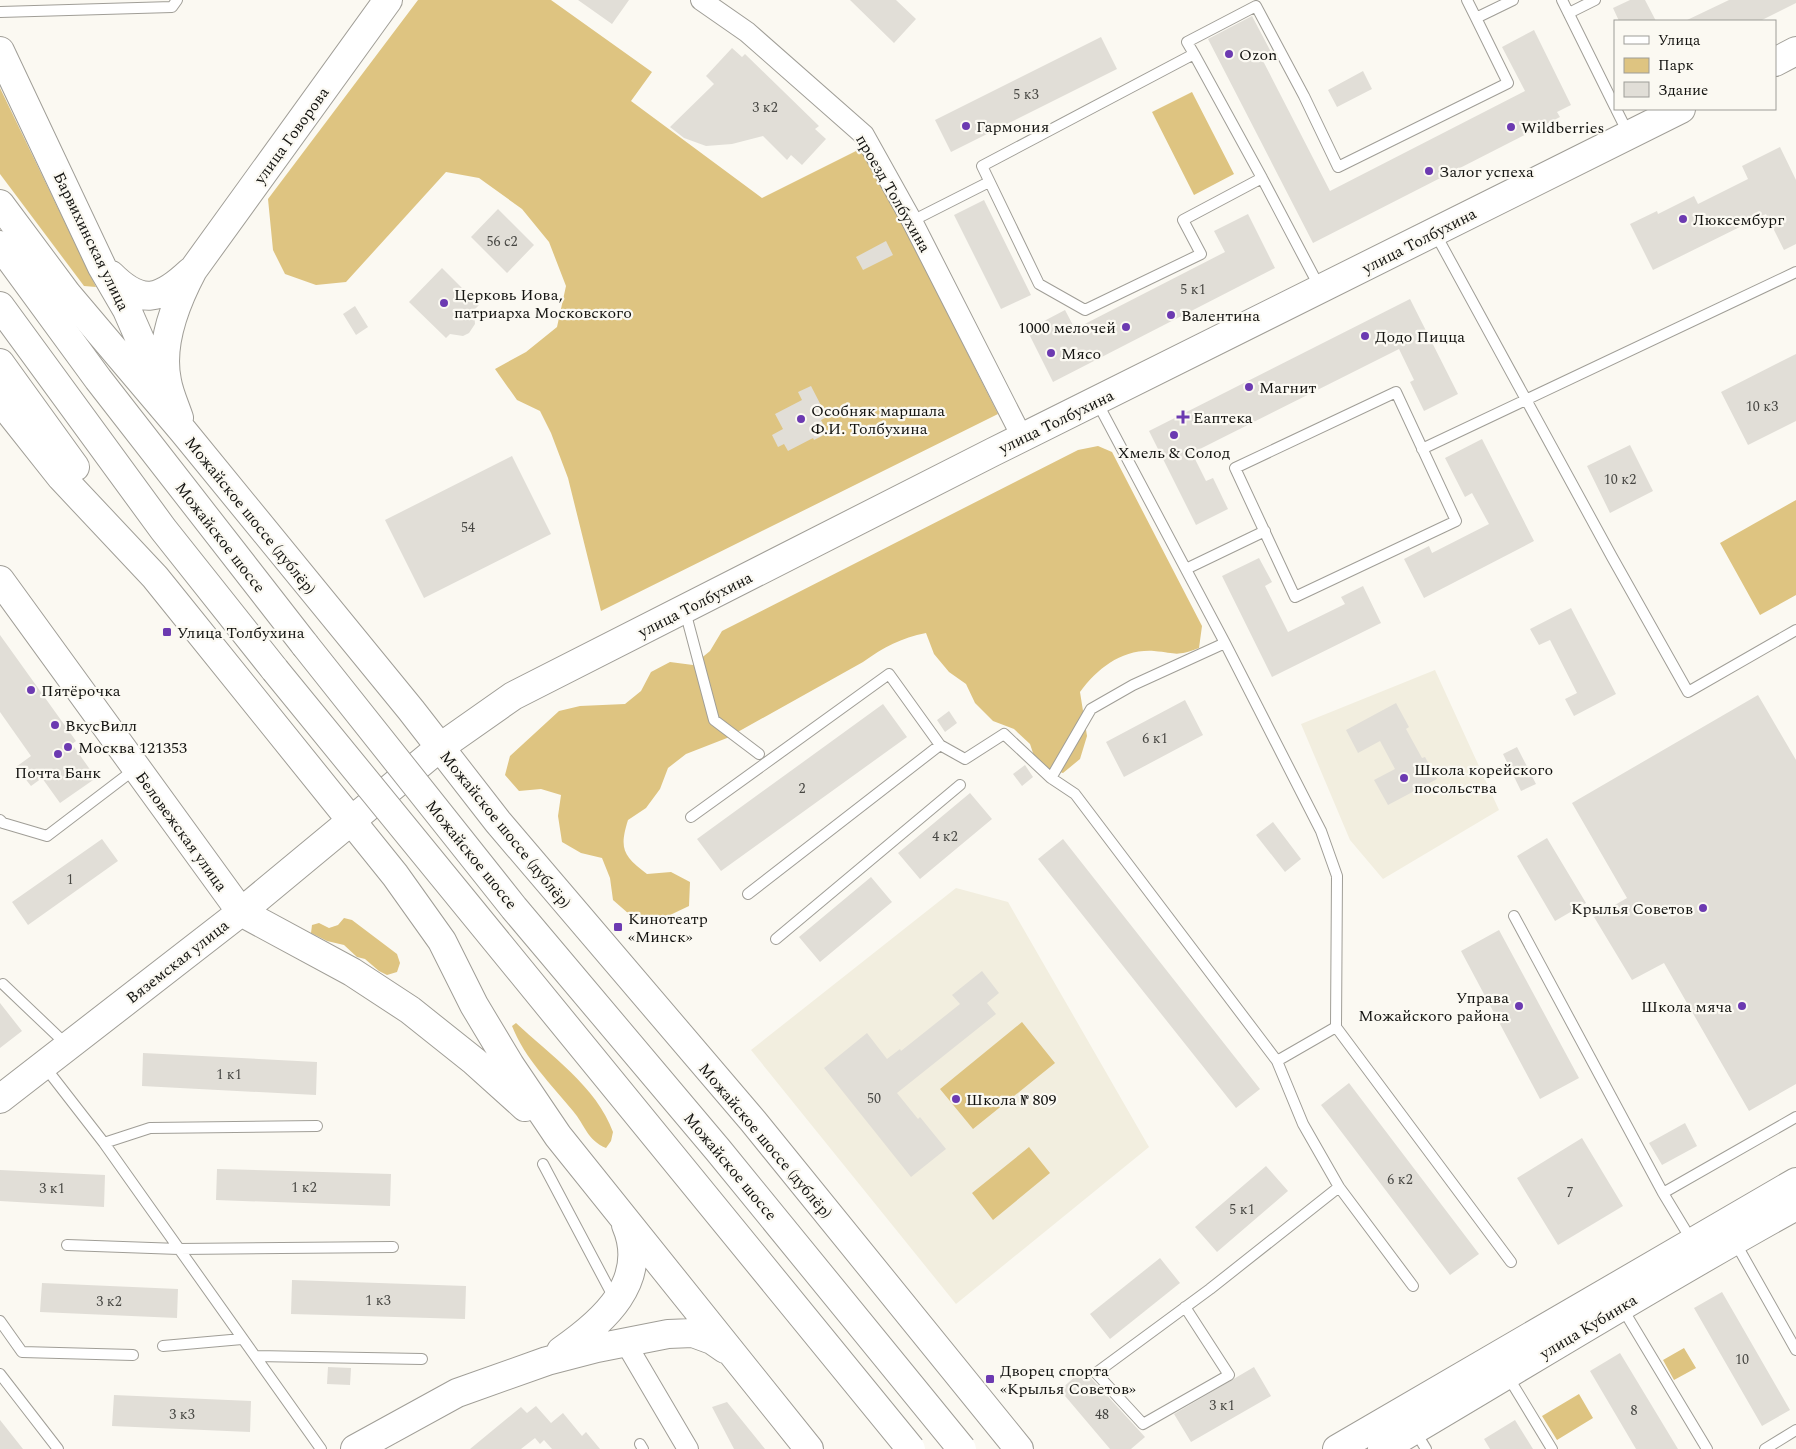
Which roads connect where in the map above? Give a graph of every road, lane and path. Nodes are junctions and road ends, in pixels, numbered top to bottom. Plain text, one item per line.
1 (177, 0) edge
2 (388, 0) edge
3 (701, 0) edge
4 (1467, 0) edge
5 (1513, 0) edge
6 (1562, 0) edge
7 (1595, 0) edge
8 (0, 12) edge
9 (1569, 13) junction
10 (1476, 18) junction
11 (0, 51) edge
12 (1796, 51) edge
13 (1194, 54) junction
14 (1776, 61) edge
15 (1614, 106) edge
16 (1616, 110) edge
17 (1679, 110) edge
18 (1629, 135) junction
19 (1262, 178) junction
20 (989, 182) junction
21 (0, 204) edge
22 (912, 221) junction
23 (1435, 232) junction
24 (0, 245) edge
25 (102, 267) junction
26 (193, 270) junction
27 (1796, 272) edge
28 (1321, 290) junction
29 (0, 306) edge
30 (0, 363) edge
31 (1527, 399) junction
32 (0, 400) edge
33 (1097, 402) junction
34 (183, 431) junction
35 (1022, 437) junction
36 (1422, 449) junction
37 (1264, 531) junction
38 (1186, 569) junction
39 (155, 577) junction
40 (1, 582) edge
41 (685, 610) junction
42 (1796, 630) edge
43 (1225, 643) junction
44 (940, 744) junction
45 (439, 748) junction
46 (759, 754) dead end
47 (136, 768) junction
48 (1051, 778) junction
49 (960, 786) dead end
50 (691, 818) dead end
51 (351, 819) junction
52 (0, 820) edge
53 (748, 894) dead end
54 (240, 912) junction
55 (1514, 916) dead end
56 (776, 939) dead end
57 (4, 984) dead end
58 (1336, 1027) junction
59 (68, 1046) junction
60 (1277, 1061) junction
61 (44, 1065) junction
62 (0, 1099) edge
63 (1796, 1117) edge
64 (317, 1126) dead end
65 (558, 1136) junction
66 (104, 1143) junction
67 (543, 1164) dead end
68 (1796, 1182) edge
69 (1339, 1187) junction
70 (1663, 1193) junction
71 (1796, 1206) edge
72 (625, 1220) junction
73 (1734, 1240) junction
74 (1692, 1241) junction
75 (67, 1245) dead end
76 (393, 1246) dead end
77 (180, 1250) junction
78 (1511, 1262) dead end
79 (1414, 1286) dead end
80 (616, 1302) junction
81 (1621, 1306) junction
82 (1185, 1307) junction
83 (0, 1321) edge
84 (242, 1338) junction
85 (625, 1342) junction
86 (163, 1346) dead end
87 (1796, 1350) edge
88 (133, 1355) dead end
89 (734, 1355) junction
90 (256, 1356) junction
91 (422, 1359) dead end
92 (547, 1361) junction
93 (0, 1374) edge
94 (1508, 1376) junction
95 (1796, 1430) edge
96 (1006, 1438) edge
97 (1420, 1439) edge
98 (1772, 1447) edge
99 (58, 1449) edge
100 (321, 1449) edge
101 (355, 1449) edge
102 (688, 1449) edge
103 (809, 1449) edge
104 (911, 1449) edge
105 (962, 1449) edge
106 (1019, 1449) edge
107 (1337, 1449) edge
108 (1382, 1449) edge
109 (1552, 1449) edge
110 (1707, 1449) edge

1 - 8 lane
2 - 26 main road, улица Говорова
3 - 22 street, проезд Толбухина
4 - 10 lane
5 - 10 lane
6 - 9 lane
7 - 9 lane
9 - 15 lane
10 - 13 lane
11 - 25 main road, Барвихинская улица
12 - 14 main road
13 - 19 lane
13 - 20 lane
16 - 18 lane
17 - 18 main road, улица Толбухина
18 - 23 main road, улица Толбухина
19 - 20 lane
19 - 28 lane
20 - 22 lane
21 - 34 main road, Можайское шоссе (дублёр)
22 - 35 street, проезд Толбухина
23 - 28 main road, улица Толбухина
23 - 31 lane
24 - 105 main road, Можайское шоссе, bridge
25 - 26 main road, улица Говорова
25 - 34 main road, Барвихинская улица
26 - 34 main road, улица Говорова
27 - 31 lane
28 - 33 main road, улица Толбухина
29 - 104 main road, bridge
30 - 39 main road
31 - 36 lane
31 - 42 lane
32 - 39 main road
33 - 35 main road, улица Толбухина
33 - 38 lane
34 - 45 main road, Можайское шоссе (дублёр)
35 - 41 main road, улица Толбухина
36 - 37 lane
36 - 37 lane
37 - 38 lane
38 - 43 lane
39 - 51 main road
40 - 47 main road, Беловежская улица
41 - 45 main road, улица Толбухина
41 - 46 lane
43 - 48 lane
43 - 58 lane
44 - 48 lane
44 - 50 lane
44 - 53 lane
45 - 51 main road, улица Толбухина
45 - 96 main road, Можайское шоссе (дублёр)
47 - 52 lane
47 - 54 main road, Беловежская улица
48 - 60 lane
49 - 56 lane
51 - 54 main road, Вяземская улица
51 - 65 main road
54 - 59 main road, Вяземская улица
54 - 65 main road
55 - 70 lane
57 - 59 lane
58 - 60 lane
58 - 78 lane
59 - 61 main road, Вяземская улица
60 - 69 lane
61 - 62 main road, Вяземская улица
61 - 66 lane
63 - 70 lane
64 - 66 lane
65 - 72 main road
66 - 77 lane
67 - 80 lane
68 - 74 main road
69 - 79 lane
69 - 82 lane
70 - 74 lane
71 - 73 main road, улица Кубинка
72 - 80 main road
72 - 89 main road
73 - 81 main road, улица Кубинка
73 - 87 lane
74 - 107 main road
75 - 77 lane
76 - 77 lane
77 - 84 lane
80 - 92 main road
81 - 94 main road, улица Кубинка
81 - 110 lane
82 - 82 lane
83 - 88 lane
84 - 86 lane
84 - 90 lane
85 - 89 main road
85 - 92 main road
85 - 102 street
89 - 103 main road
90 - 91 lane
90 - 100 lane
92 - 101 main road
93 - 99 lane
94 - 97 main road, улица Кубинка
94 - 109 lane
95 - 98 lane
96 - 106 main road, Можайское шоссе (дублёр)
97 - 108 main road, улица Кубинка

